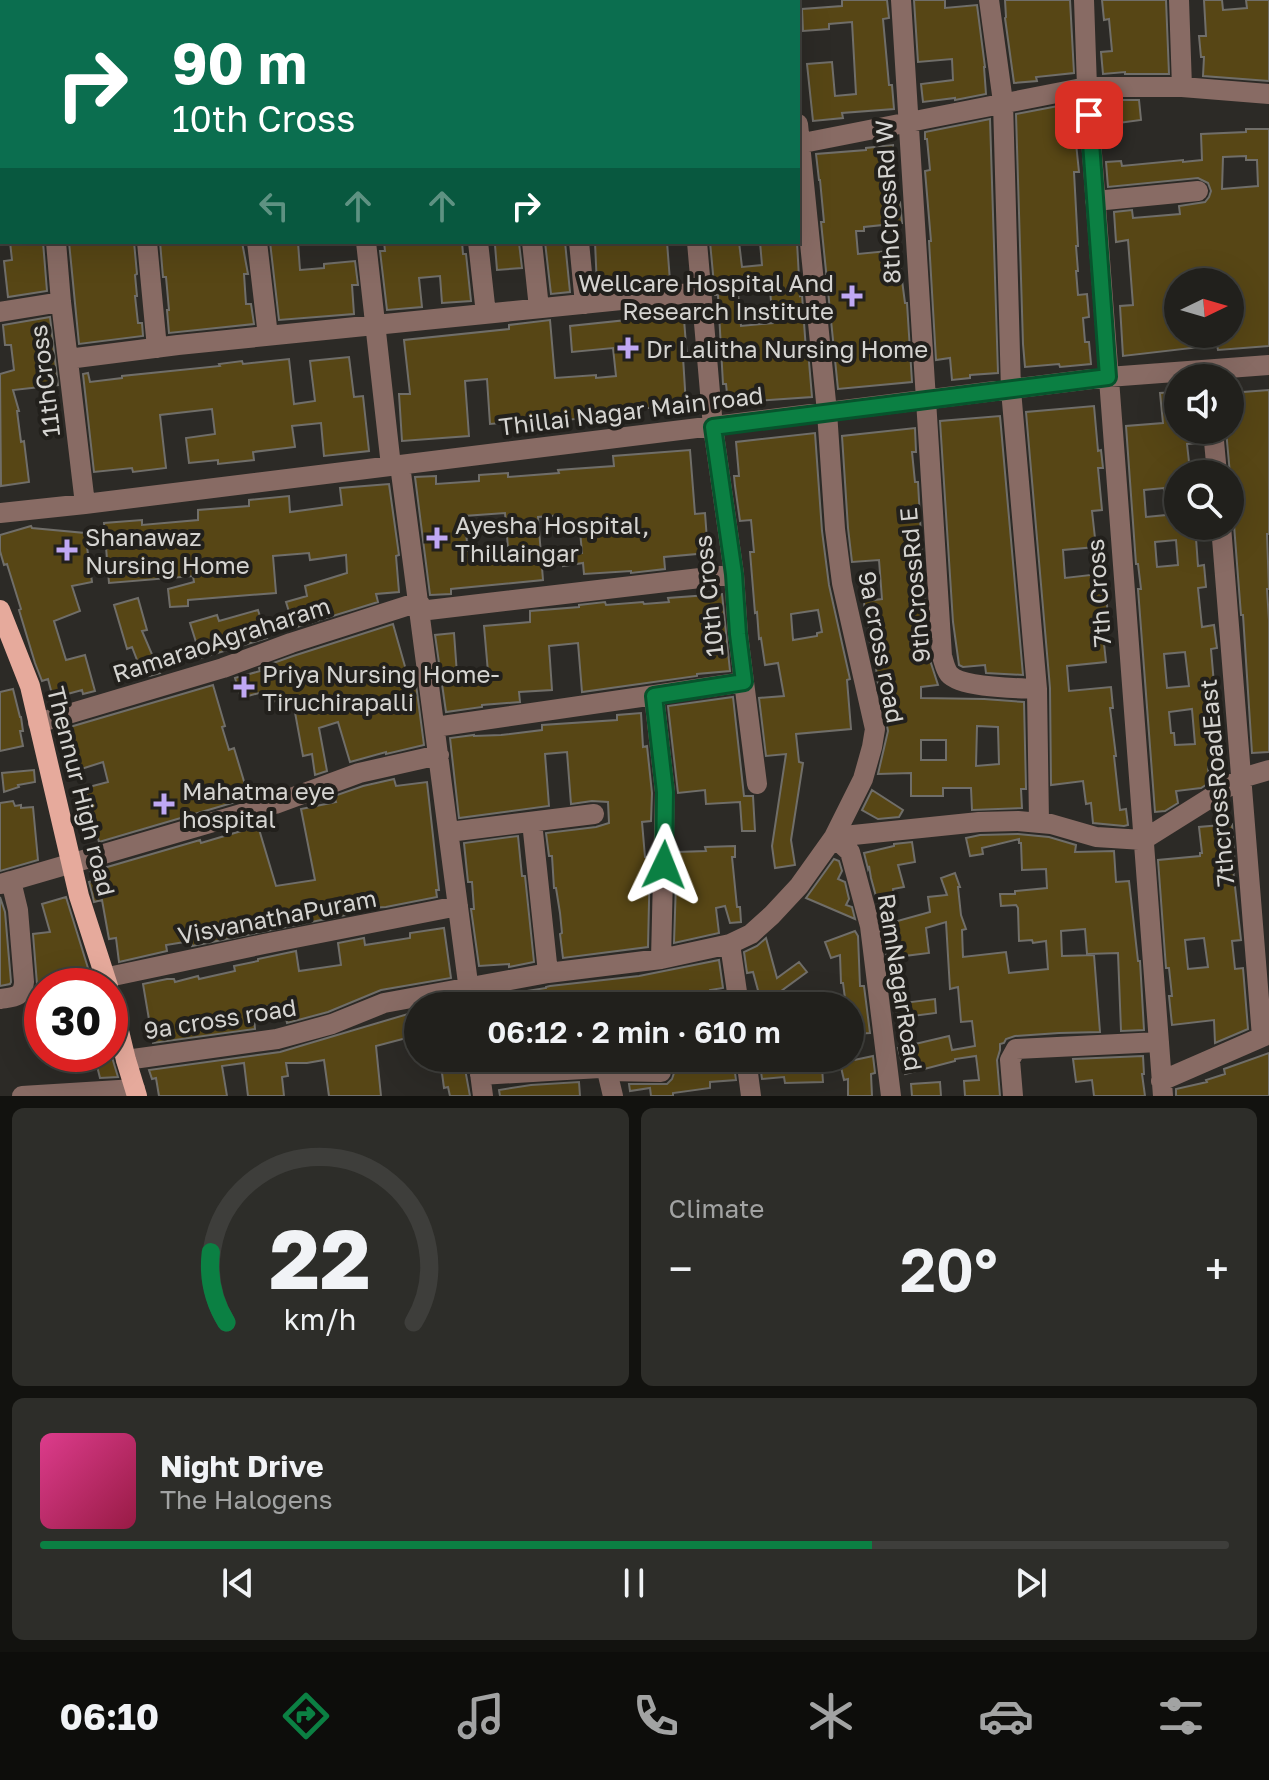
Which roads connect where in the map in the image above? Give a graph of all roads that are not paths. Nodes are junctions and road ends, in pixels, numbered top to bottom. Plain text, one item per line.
1 (901, 0) edge
2 (989, 0) edge
3 (1084, 0) edge
4 (1179, 0) edge
5 (1087, 87) junction
6 (1182, 87) junction
7 (1269, 94) edge
8 (1003, 102) junction
9 (908, 121) junction
10 (800, 137) edge
11 (800, 147) edge
12 (1198, 191) dead end
13 (1095, 201) junction
14 (147, 244) edge
15 (257, 244) edge
16 (366, 244) edge
17 (478, 244) edge
18 (532, 244) edge
19 (579, 244) edge
20 (697, 244) edge
21 (57, 247) edge
22 (701, 292) junction
23 (61, 302) junction
24 (585, 304) junction
25 (539, 308) junction
26 (0, 312) edge
27 (486, 314) junction
28 (376, 325) junction
29 (268, 336) junction
30 (157, 348) junction
31 (68, 359) junction
32 (1269, 365) edge
33 (1244, 369) edge
34 (1164, 375) edge
35 (1108, 377) junction
36 (1011, 390) junction
37 (925, 400) junction
38 (827, 412) junction
39 (713, 427) junction
40 (396, 466) junction
41 (85, 504) junction
42 (0, 513) edge
43 (1222, 540) edge
44 (734, 574) junction
45 (419, 607) junction
46 (0, 610) edge
47 (744, 682) junction
48 (1037, 689) junction
49 (654, 696) junction
50 (38, 723) junction
51 (435, 727) junction
52 (439, 755) junction
53 (1269, 770) edge
54 (1242, 778) junction
55 (757, 784) dead end
56 (594, 814) dead end
57 (532, 822) junction
58 (1039, 822) junction
59 (449, 832) junction
60 (834, 837) junction
61 (1143, 840) junction
62 (72, 865) junction
63 (5, 882) edge
64 (458, 906) junction
65 (730, 944) junction
66 (661, 959) junction
67 (102, 968) edge
68 (548, 973) junction
69 (128, 981) edge
70 (469, 992) edge
71 (486, 992) edge
72 (737, 992) edge
73 (8, 998) edge
74 (404, 1002) edge
75 (1266, 1035) edge
76 (1159, 1042) junction
77 (128, 1060) edge
78 (128, 1067) edge
79 (540, 1072) edge
80 (607, 1072) edge
81 (748, 1072) edge
82 (480, 1076) edge
83 (1162, 1088) edge
84 (136, 1093) edge
85 (22, 1096) edge
86 (613, 1096) edge
87 (751, 1096) edge
88 (891, 1096) edge
89 (1013, 1096) edge

1 - 9 street, 8thCrossRd W
2 - 8 street
3 - 5 street, 7th Cross
4 - 6 street
5 - 6 street
5 - 8 street
5 - 13 street, 7th Cross
6 - 7 street
8 - 9 street
8 - 36 street
9 - 10 street
9 - 37 street, 8thCrossRd W
11 - 38 street, 9a cross road
12 - 13 street
13 - 35 street, 7th Cross
14 - 30 street
15 - 29 street
16 - 28 street
17 - 27 street
18 - 25 street
19 - 24 street
20 - 22 street, 10th Cross
21 - 23 street, 11thCross
22 - 24 street
22 - 39 street, 10th Cross
23 - 26 street
23 - 31 street, 11thCross
24 - 25 street
25 - 27 street
27 - 28 street
28 - 29 street
28 - 40 street
29 - 30 street
30 - 31 street
31 - 41 street, 11thCross
32 - 33 street, Thillai Nagar Main road
34 - 35 street, Thillai Nagar Main road
35 - 36 street, Thillai Nagar Main road
35 - 61 street, 7th Cross
36 - 37 street, Thillai Nagar Main road
36 - 48 street
37 - 38 street, Thillai Nagar Main road
37 - 48 street, 9thCrossRd E
38 - 39 street, Thillai Nagar Main road
38 - 60 street, 9a cross road
39 - 40 street, Thillai Nagar Main road
39 - 44 street, 10th Cross
40 - 41 street, Thillai Nagar Main road
40 - 45 street
41 - 42 street, Thillai Nagar Main road
43 - 54 street, 7thcrossRoadEast
44 - 45 street, RamaraoAgraharam
44 - 47 street, 10th Cross
45 - 50 street, RamaraoAgraharam
45 - 51 street
46 - 50 main road, Thennur High road
47 - 49 street, 10th Cross
47 - 55 street
48 - 58 street
49 - 51 street, 10th Cross
49 - 66 street
50 - 62 main road, Thennur High road
51 - 52 street
52 - 59 street
52 - 62 street
53 - 54 street
54 - 61 street
54 - 75 street, 7thcrossRoadEast
56 - 57 street
57 - 59 street
57 - 68 street
58 - 60 street
58 - 61 street
59 - 64 street
60 - 65 street, 9a cross road
60 - 88 street, RamNagarRoad
61 - 76 street, 7th Cross
62 - 63 street
62 - 67 main road, Thennur High road
63 - 73 street
64 - 69 street, VisvanathaPuram
64 - 70 street
65 - 66 street, 9a cross road
65 - 72 street
66 - 68 street, 9a cross road
68 - 71 street, 9a cross road
74 - 77 street, 9a cross road
75 - 83 street
76 - 83 street, 7th Cross
76 - 89 street
78 - 84 main road, Thennur High road
79 - 82 street
80 - 86 street
81 - 87 street
84 - 85 street

